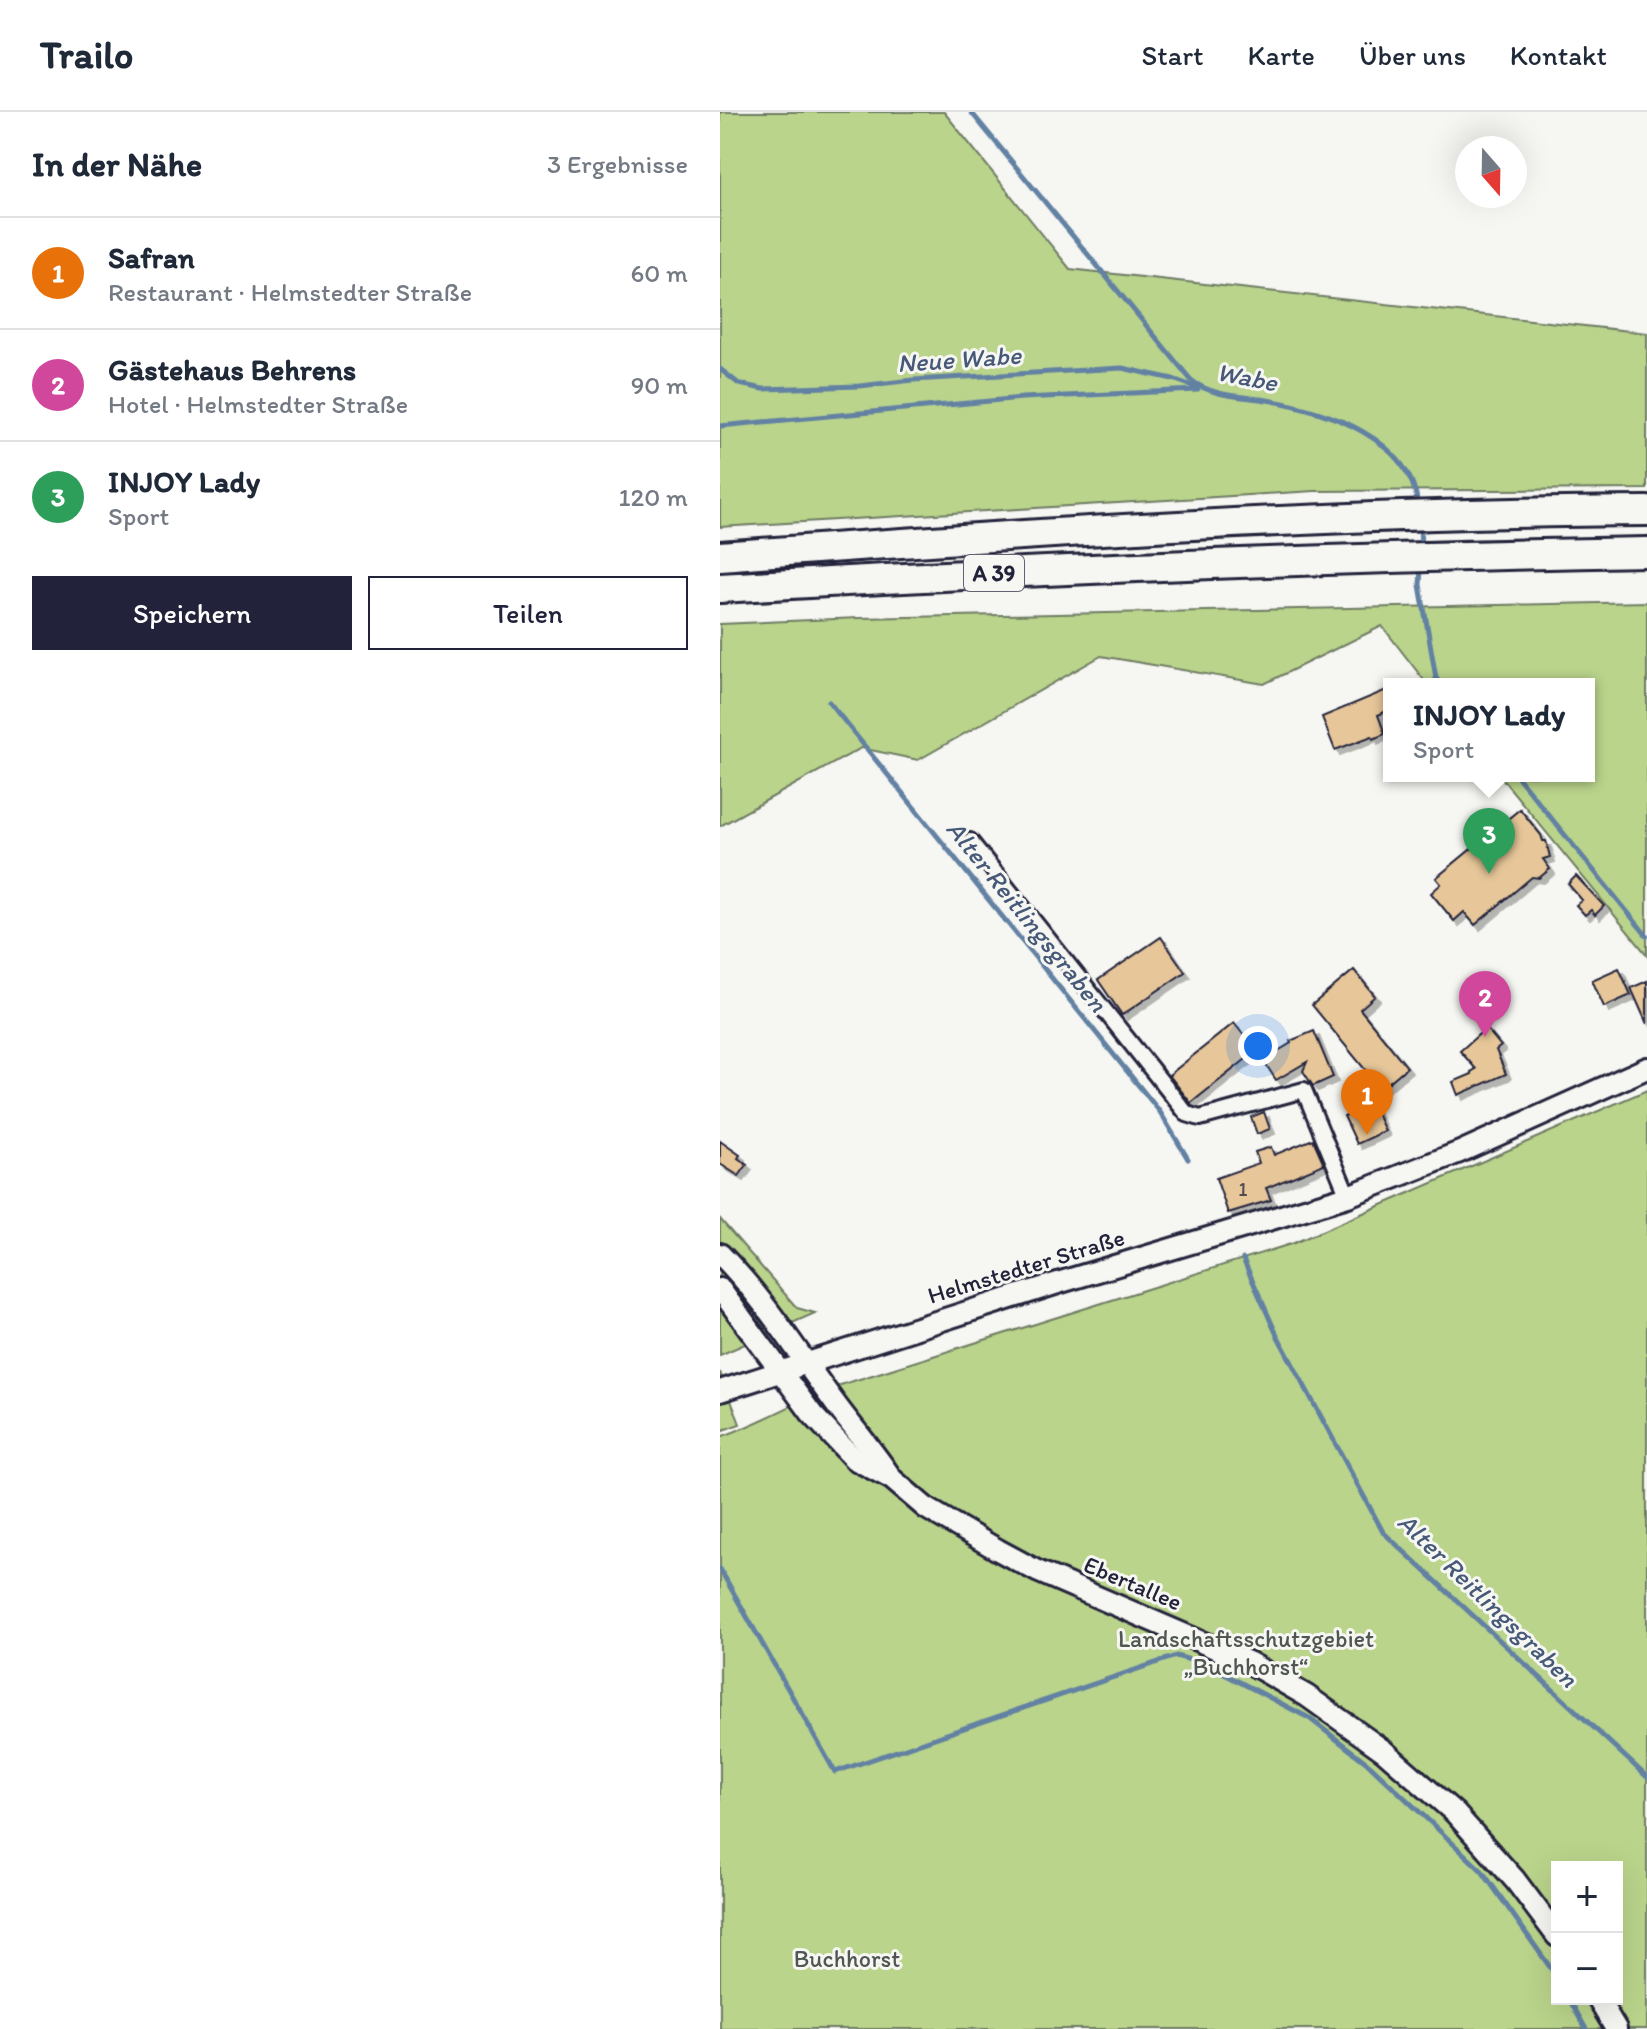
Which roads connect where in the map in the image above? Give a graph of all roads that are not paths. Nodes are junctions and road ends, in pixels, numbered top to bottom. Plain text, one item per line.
1 (1644, 511) edge
2 (1645, 552) edge
3 (720, 556) edge
4 (720, 588) edge
5 (970, 841) dead end
6 (1647, 1068) edge
7 (1348, 1196) junction
8 (720, 1254) edge
9 (720, 1289) edge
10 (807, 1362) junction
11 (779, 1371) junction
12 (720, 1391) edge
13 (892, 1479) junction
14 (1555, 1933) edge
15 (1602, 2005) edge
16 (1616, 2029) edge

1 - 3 highway, A 39
2 - 4 highway, A 39
5 - 7 street
6 - 7 main road, Helmstedter Straße
7 - 10 main road, Helmstedter Straße
8 - 10 main road, Ebertallee
9 - 11 main road, Ebertallee
10 - 11 main road, Helmstedter Straße
10 - 13 main road, Ebertallee
11 - 12 main road, Helmstedter Straße
11 - 13 main road, Ebertallee
13 - 14 main road, Ebertallee
15 - 16 main road

